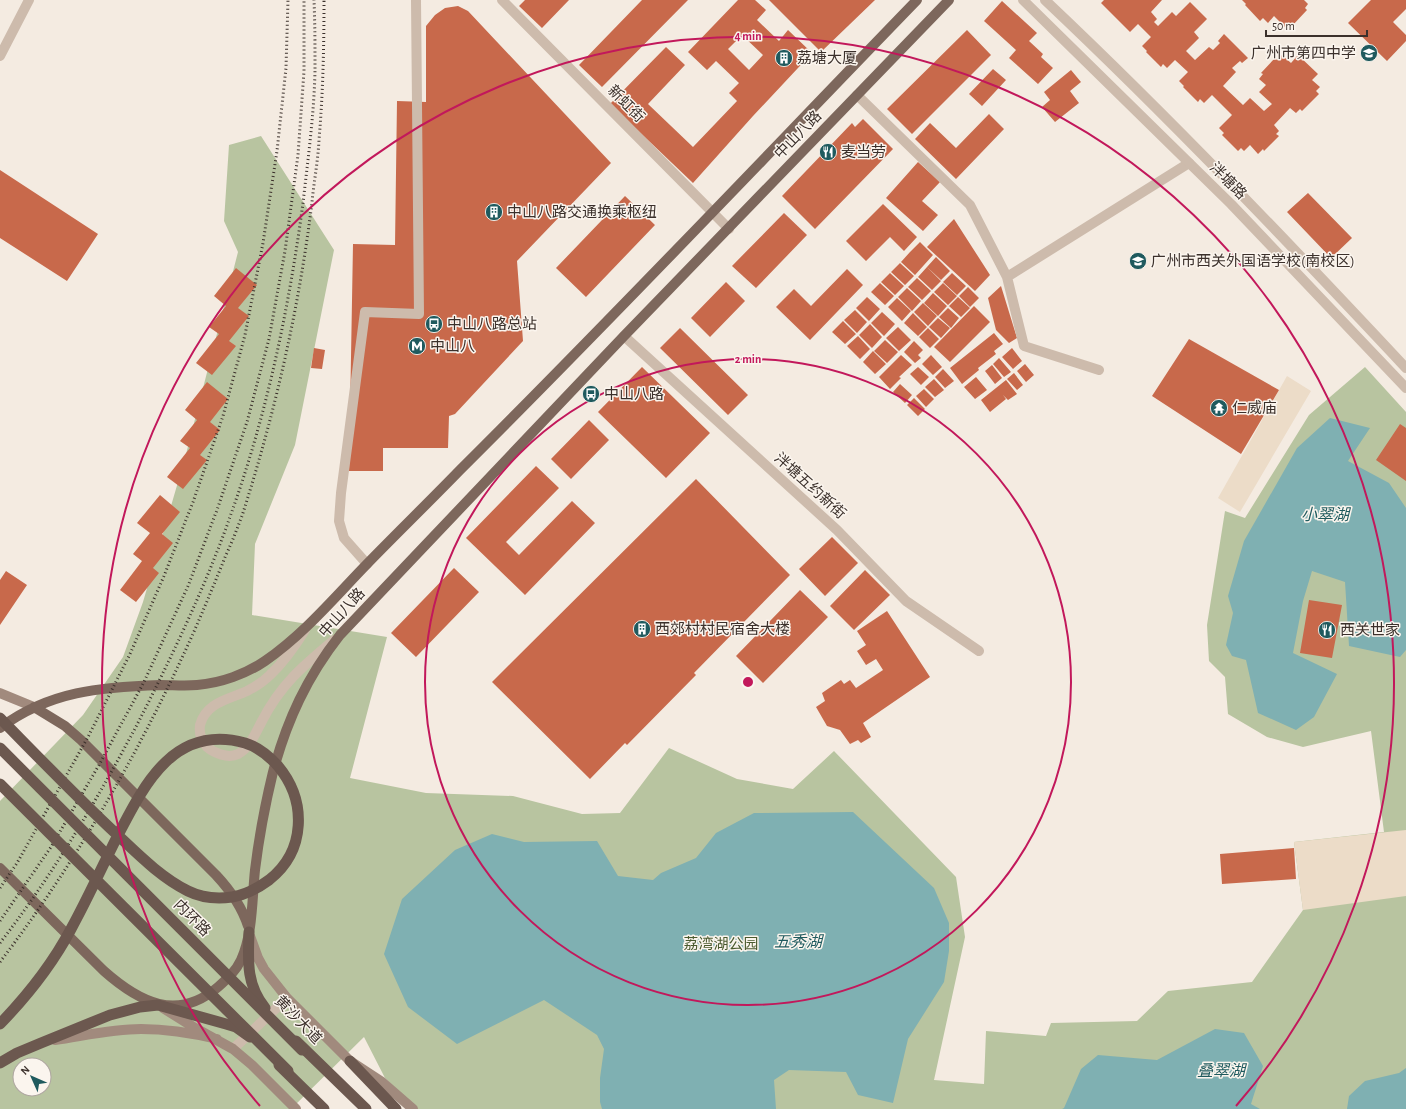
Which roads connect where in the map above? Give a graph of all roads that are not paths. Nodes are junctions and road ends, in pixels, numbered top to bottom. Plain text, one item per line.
1 (29, 0) edge
2 (416, 0) edge
3 (502, 0) edge
4 (917, 0) edge
5 (949, 0) edge
6 (1023, 0) edge
7 (1045, 0) edge
8 (0, 56) edge
9 (857, 96) junction
10 (1189, 163) junction
11 (712, 213) junction
12 (728, 229) junction
13 (1008, 277) junction
14 (624, 336) junction
15 (1406, 368) edge
16 (1099, 370) dead end
17 (1406, 388) edge
18 (367, 564) junction
19 (306, 628) junction
20 (340, 635) junction
21 (979, 651) dead end
22 (0, 693) edge
23 (34, 707) junction
24 (4, 719) edge
25 (0, 728) edge
26 (0, 748) edge
27 (0, 784) edge
28 (0, 868) edge
29 (249, 932) junction
30 (286, 998) junction
31 (158, 1005) junction
32 (269, 1014) junction
33 (185, 1022) junction
34 (0, 1024) edge
35 (226, 1024) junction
36 (140, 1029) junction
37 (248, 1035) junction
38 (217, 1039) junction
39 (41, 1042) junction
40 (233, 1049) junction
41 (350, 1060) junction
42 (0, 1063) edge
43 (296, 1109) edge
44 (325, 1109) edge
45 (362, 1109) edge
46 (366, 1109) edge
47 (396, 1109) edge
48 (413, 1109) edge

1 - 8 street
2 - 18 street
3 - 11 street, 新虹街
4 - 11 main road, 中山八路
5 - 9 main road, 中山八路
6 - 10 street, 泮塘路
7 - 15 street
9 - 12 main road, 中山八路
9 - 13 street
10 - 13 street
10 - 17 street, 泮塘路
11 - 12 street, 新虹街
11 - 18 main road, 中山八路
12 - 14 main road, 中山八路
13 - 16 street
14 - 20 main road, 中山八路
14 - 21 street, 泮塘五约新街
18 - 19 main road, 中山八路
19 - 20 street
19 - 23 main road, 中山八路
20 - 29 main road, 中山八路
22 - 23 main road
23 - 24 main road, 中山八路
23 - 29 main road
24 - 25 main road, 中山八路
24 - 34 highway, bridge
26 - 45 highway, 内环路, bridge
27 - 44 highway, bridge
28 - 31 main road
29 - 30 main road
29 - 31 main road, 中山八路
29 - 32 highway, 黄沙大道
30 - 32 street
30 - 41 main road
31 - 33 main road
31 - 35 highway
31 - 39 highway
32 - 37 street
32 - 46 highway, 黄沙大道
33 - 35 main road
33 - 36 main road
33 - 38 main road
35 - 37 highway
36 - 38 main road
36 - 39 main road
37 - 40 street
37 - 44 highway
38 - 40 main road
39 - 42 highway
40 - 43 main road
41 - 47 highway
41 - 48 main road

